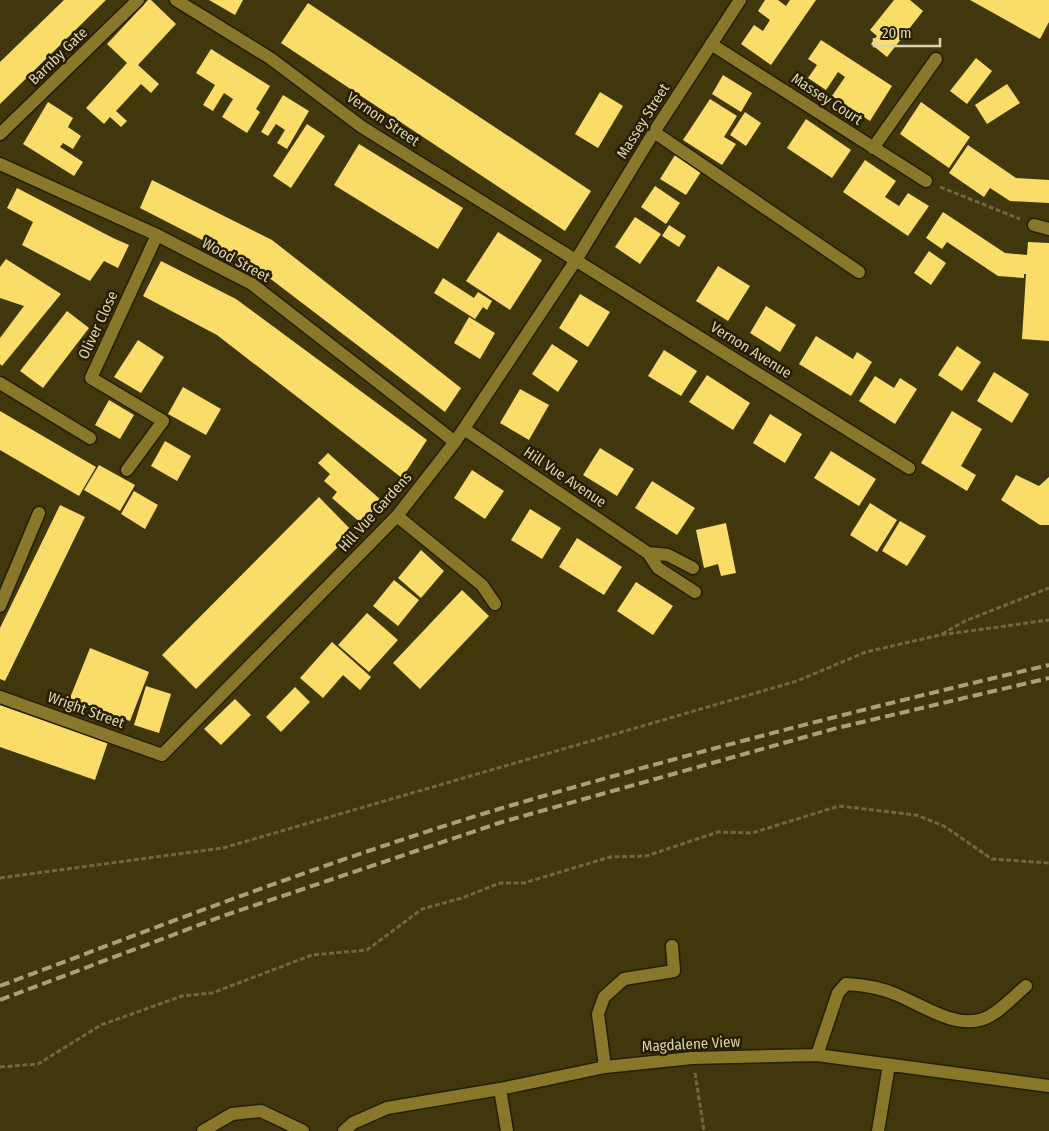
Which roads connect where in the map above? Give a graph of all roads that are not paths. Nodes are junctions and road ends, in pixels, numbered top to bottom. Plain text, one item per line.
1 (138, 0) edge
2 (176, 0) edge
3 (740, 0) edge
4 (711, 44) junction
5 (936, 59) dead end
6 (654, 132) junction
7 (0, 134) edge
8 (873, 148) junction
9 (0, 164) edge
10 (926, 181) road end
11 (1034, 225) road end
12 (1049, 228) edge
13 (157, 235) junction
14 (576, 260) junction
15 (859, 272) dead end
16 (0, 383) edge
17 (464, 429) junction
18 (90, 438) dead end
19 (455, 442) junction
20 (909, 468) dead end
21 (128, 470) dead end
22 (39, 513) dead end
23 (397, 516) junction
24 (648, 553) junction
25 (693, 568) dead end
26 (696, 592) dead end
27 (495, 604) dead end
28 (0, 606) edge
29 (0, 697) edge
30 (162, 755) joint
31 (672, 946) dead end
32 (1026, 986) dead end
33 (817, 1055) junction
34 (889, 1065) junction
35 (605, 1067) junction
36 (1049, 1086) edge
37 (500, 1089) junction
38 (203, 1131) edge
39 (303, 1131) edge
40 (344, 1131) edge
41 (507, 1131) edge
42 (878, 1131) edge

1 - 7 street, Barnby Gate
2 - 14 street, Vernon Street
3 - 4 street, Massey Street
4 - 6 street, Massey Street
4 - 8 street, Massey Court
5 - 8 street
6 - 14 street, Massey Street
6 - 15 street
8 - 10 street, Massey Court
9 - 13 street, Wood Street
11 - 12 street
13 - 19 street, Wood Street
13 - 21 street, Oliver Close
14 - 17 street, Hill Vue Gardens
14 - 20 street, Vernon Avenue
16 - 18 street
17 - 19 street, Hill Vue Gardens
17 - 24 street, Hill Vue Avenue
19 - 23 street, Hill Vue Gardens
22 - 28 street
23 - 27 street
23 - 30 street, Hill Vue Gardens
24 - 25 street
24 - 26 street
29 - 30 street, Wright Street
31 - 35 street
32 - 33 street
33 - 34 street, Magdalene View
33 - 35 street, Magdalene View
34 - 36 street, Magdalene View
34 - 42 street
35 - 37 street, Magdalene View
37 - 40 street, Magdalene View
37 - 41 street
38 - 39 street

